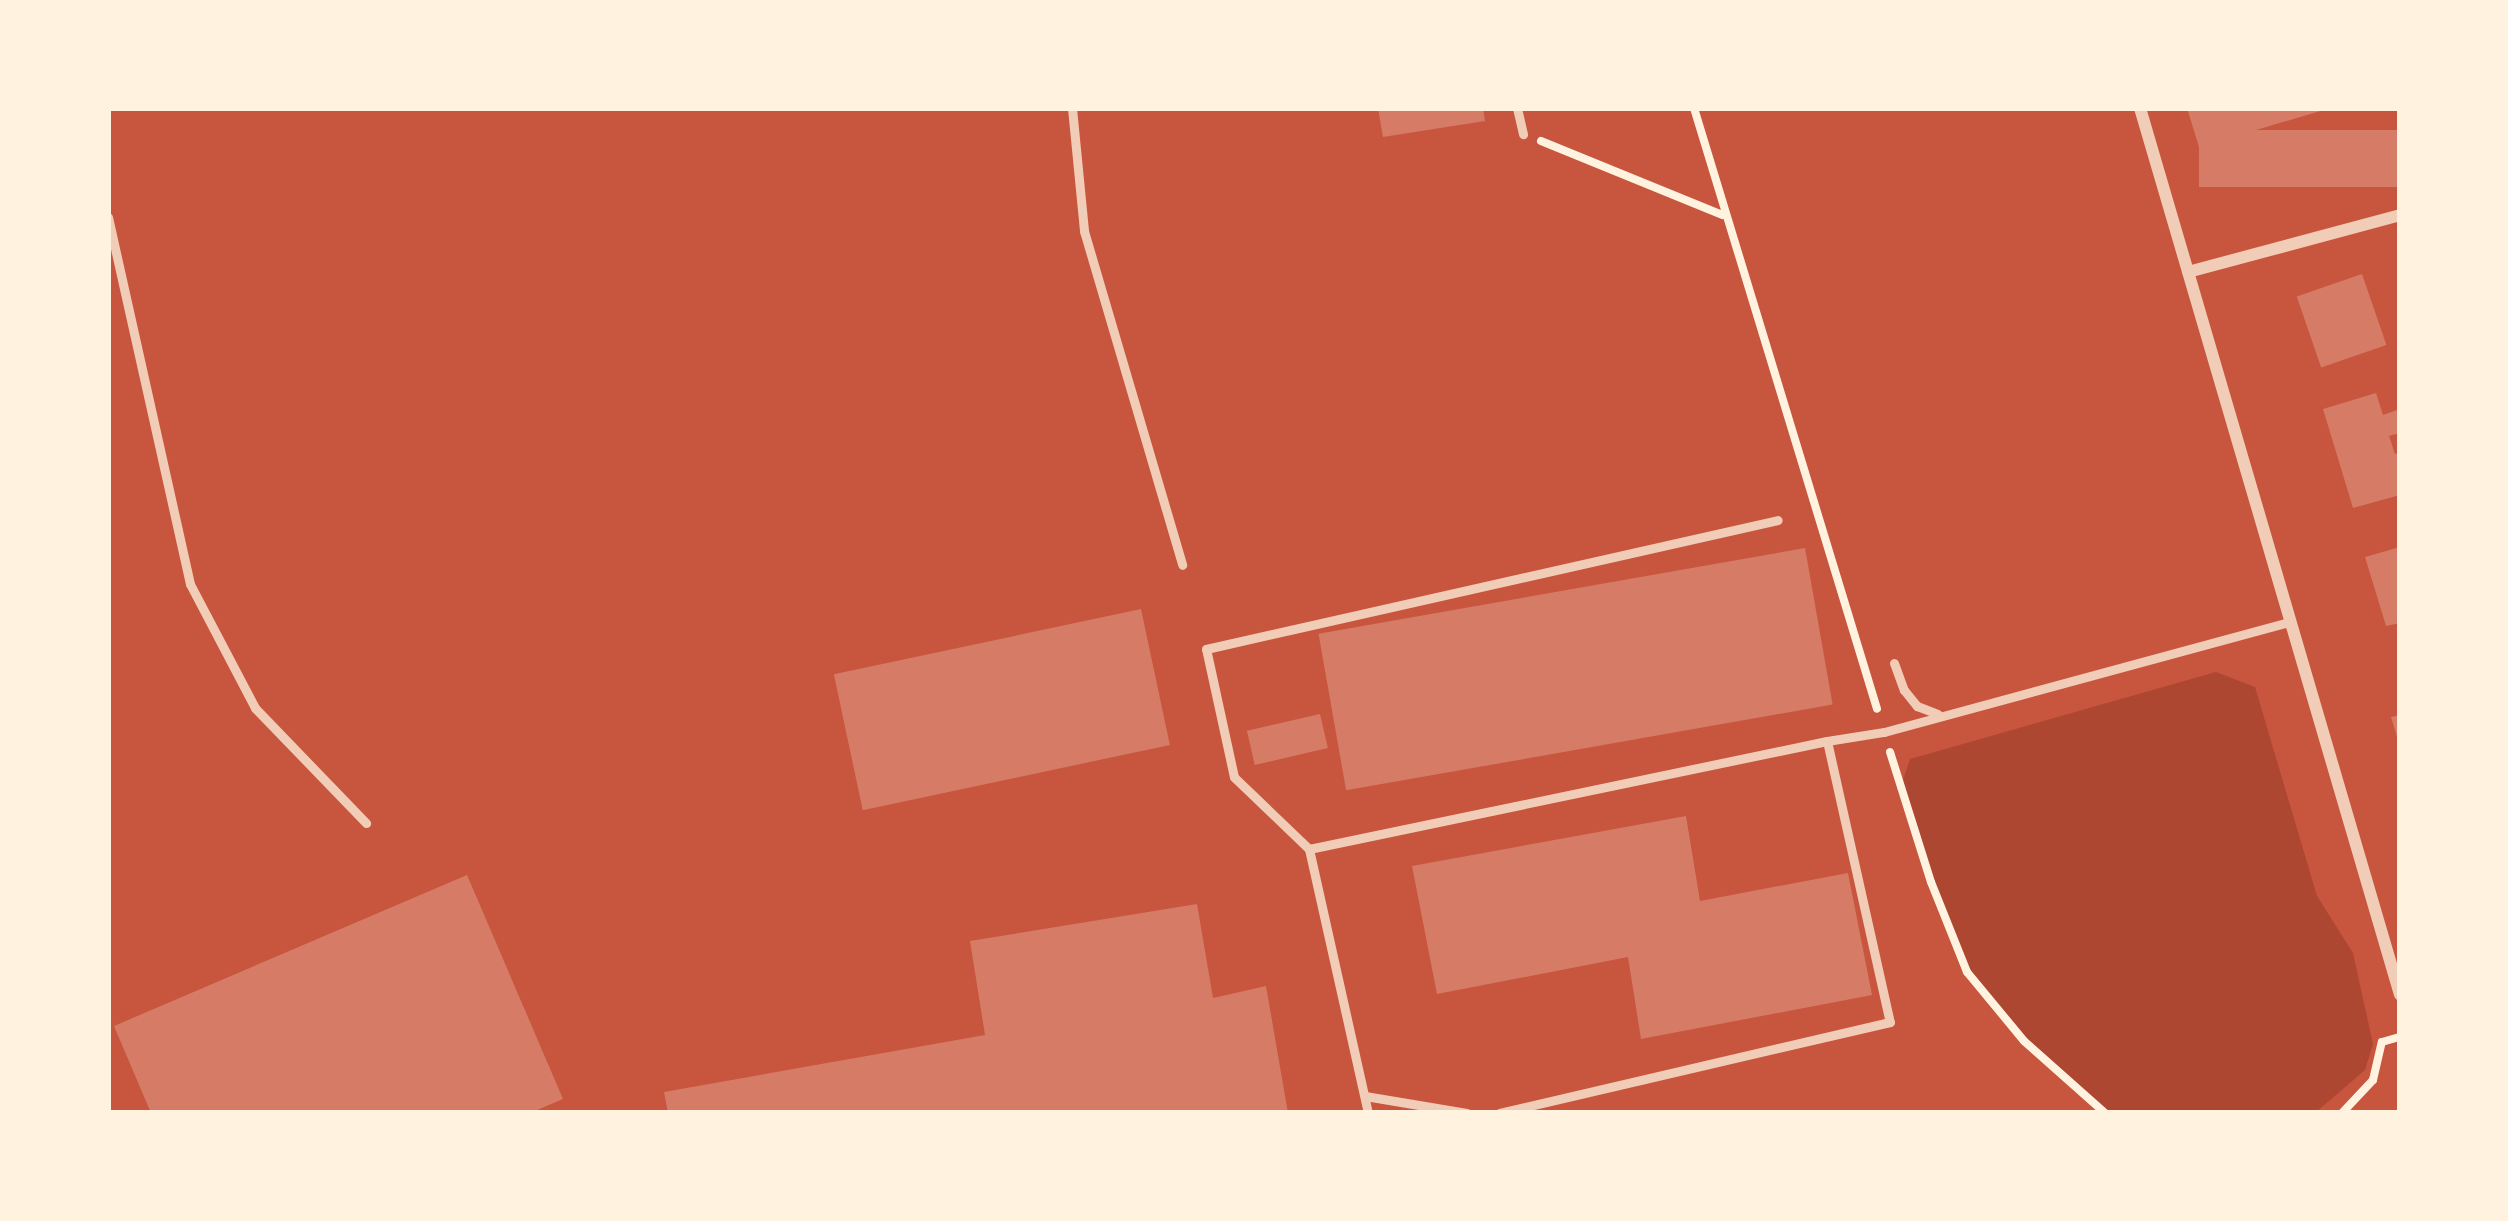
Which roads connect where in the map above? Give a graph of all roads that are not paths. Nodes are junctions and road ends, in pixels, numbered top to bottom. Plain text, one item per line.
1 (1072, 108) edge
2 (1517, 108) edge
3 (2140, 108) edge
4 (1523, 134) road end
5 (2400, 215) edge
6 (108, 218) edge
7 (2188, 272) junction
8 (1778, 520) dead end
9 (1182, 565) dead end
10 (2290, 622) junction
11 (1894, 663) dead end
12 (1938, 714) junction
13 (1827, 741) junction
14 (366, 824) dead end
15 (1309, 849) junction
16 (2400, 995) edge
17 (1365, 1096) junction
18 (1368, 1113) edge
19 (1468, 1113) edge
20 (1499, 1113) edge

1 - 9 lane
2 - 4 lane
3 - 7 street
5 - 7 street
6 - 14 lane
7 - 10 street
8 - 15 lane
10 - 12 lane
10 - 16 street
11 - 12 lane
12 - 13 lane
13 - 15 lane
13 - 20 lane
15 - 17 lane
17 - 18 lane
17 - 19 lane

